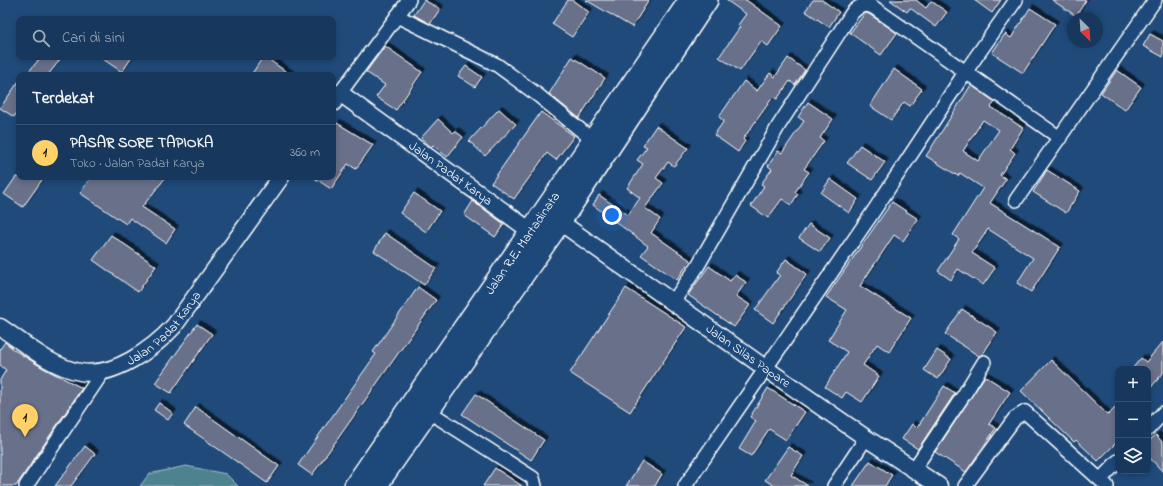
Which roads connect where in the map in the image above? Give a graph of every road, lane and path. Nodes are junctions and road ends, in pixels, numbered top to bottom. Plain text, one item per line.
1 (410, 0) edge
2 (690, 0) edge
3 (707, 0) edge
4 (1016, 0) edge
5 (1155, 0) edge
6 (868, 2) edge
7 (397, 16) junction
8 (966, 71) junction
9 (337, 98) edge
10 (1060, 138) junction
11 (594, 141) junction
12 (279, 180) edge
13 (1016, 200) dead end
14 (560, 222) junction
15 (532, 232) junction
16 (673, 302) junction
17 (0, 327) edge
18 (984, 362) dead end
19 (764, 368) junction
20 (104, 370) junction
21 (428, 411) junction
22 (1163, 413) edge
23 (1151, 426) edge
24 (866, 438) junction
25 (1115, 466) edge
26 (914, 469) junction
27 (1104, 483) edge
28 (26, 486) edge
29 (355, 486) edge
30 (376, 486) edge
31 (535, 486) edge
32 (685, 486) edge
33 (834, 486) edge
34 (940, 486) edge
35 (965, 486) edge

1 - 7 street
2 - 11 highway, Jalan R.E. Martadinata
3 - 14 highway, Jalan R.E. Martadinata
4 - 8 street
5 - 10 street
6 - 8 street
6 - 16 street
7 - 9 street
7 - 11 street
8 - 10 street
8 - 19 street
9 - 15 street, Jalan Padat Karya
10 - 13 street
11 - 15 highway, Jalan R.E. Martadinata
12 - 20 street, Jalan Padat Karya
14 - 16 street, Jalan Silas Papare
14 - 21 highway, Jalan R.E. Martadinata
15 - 29 highway, Jalan R.E. Martadinata
16 - 19 street, Jalan Silas Papare
17 - 20 street, Jalan Padat Karya
18 - 26 street
19 - 24 street, Jalan Silas Papare
19 - 32 street
20 - 28 street
21 - 30 highway, Jalan R.E. Martadinata
21 - 31 street
22 - 23 street
24 - 26 street, Jalan Silas Papare
24 - 33 street
25 - 27 street
26 - 34 street, Jalan Silas Papare
27 - 35 street

